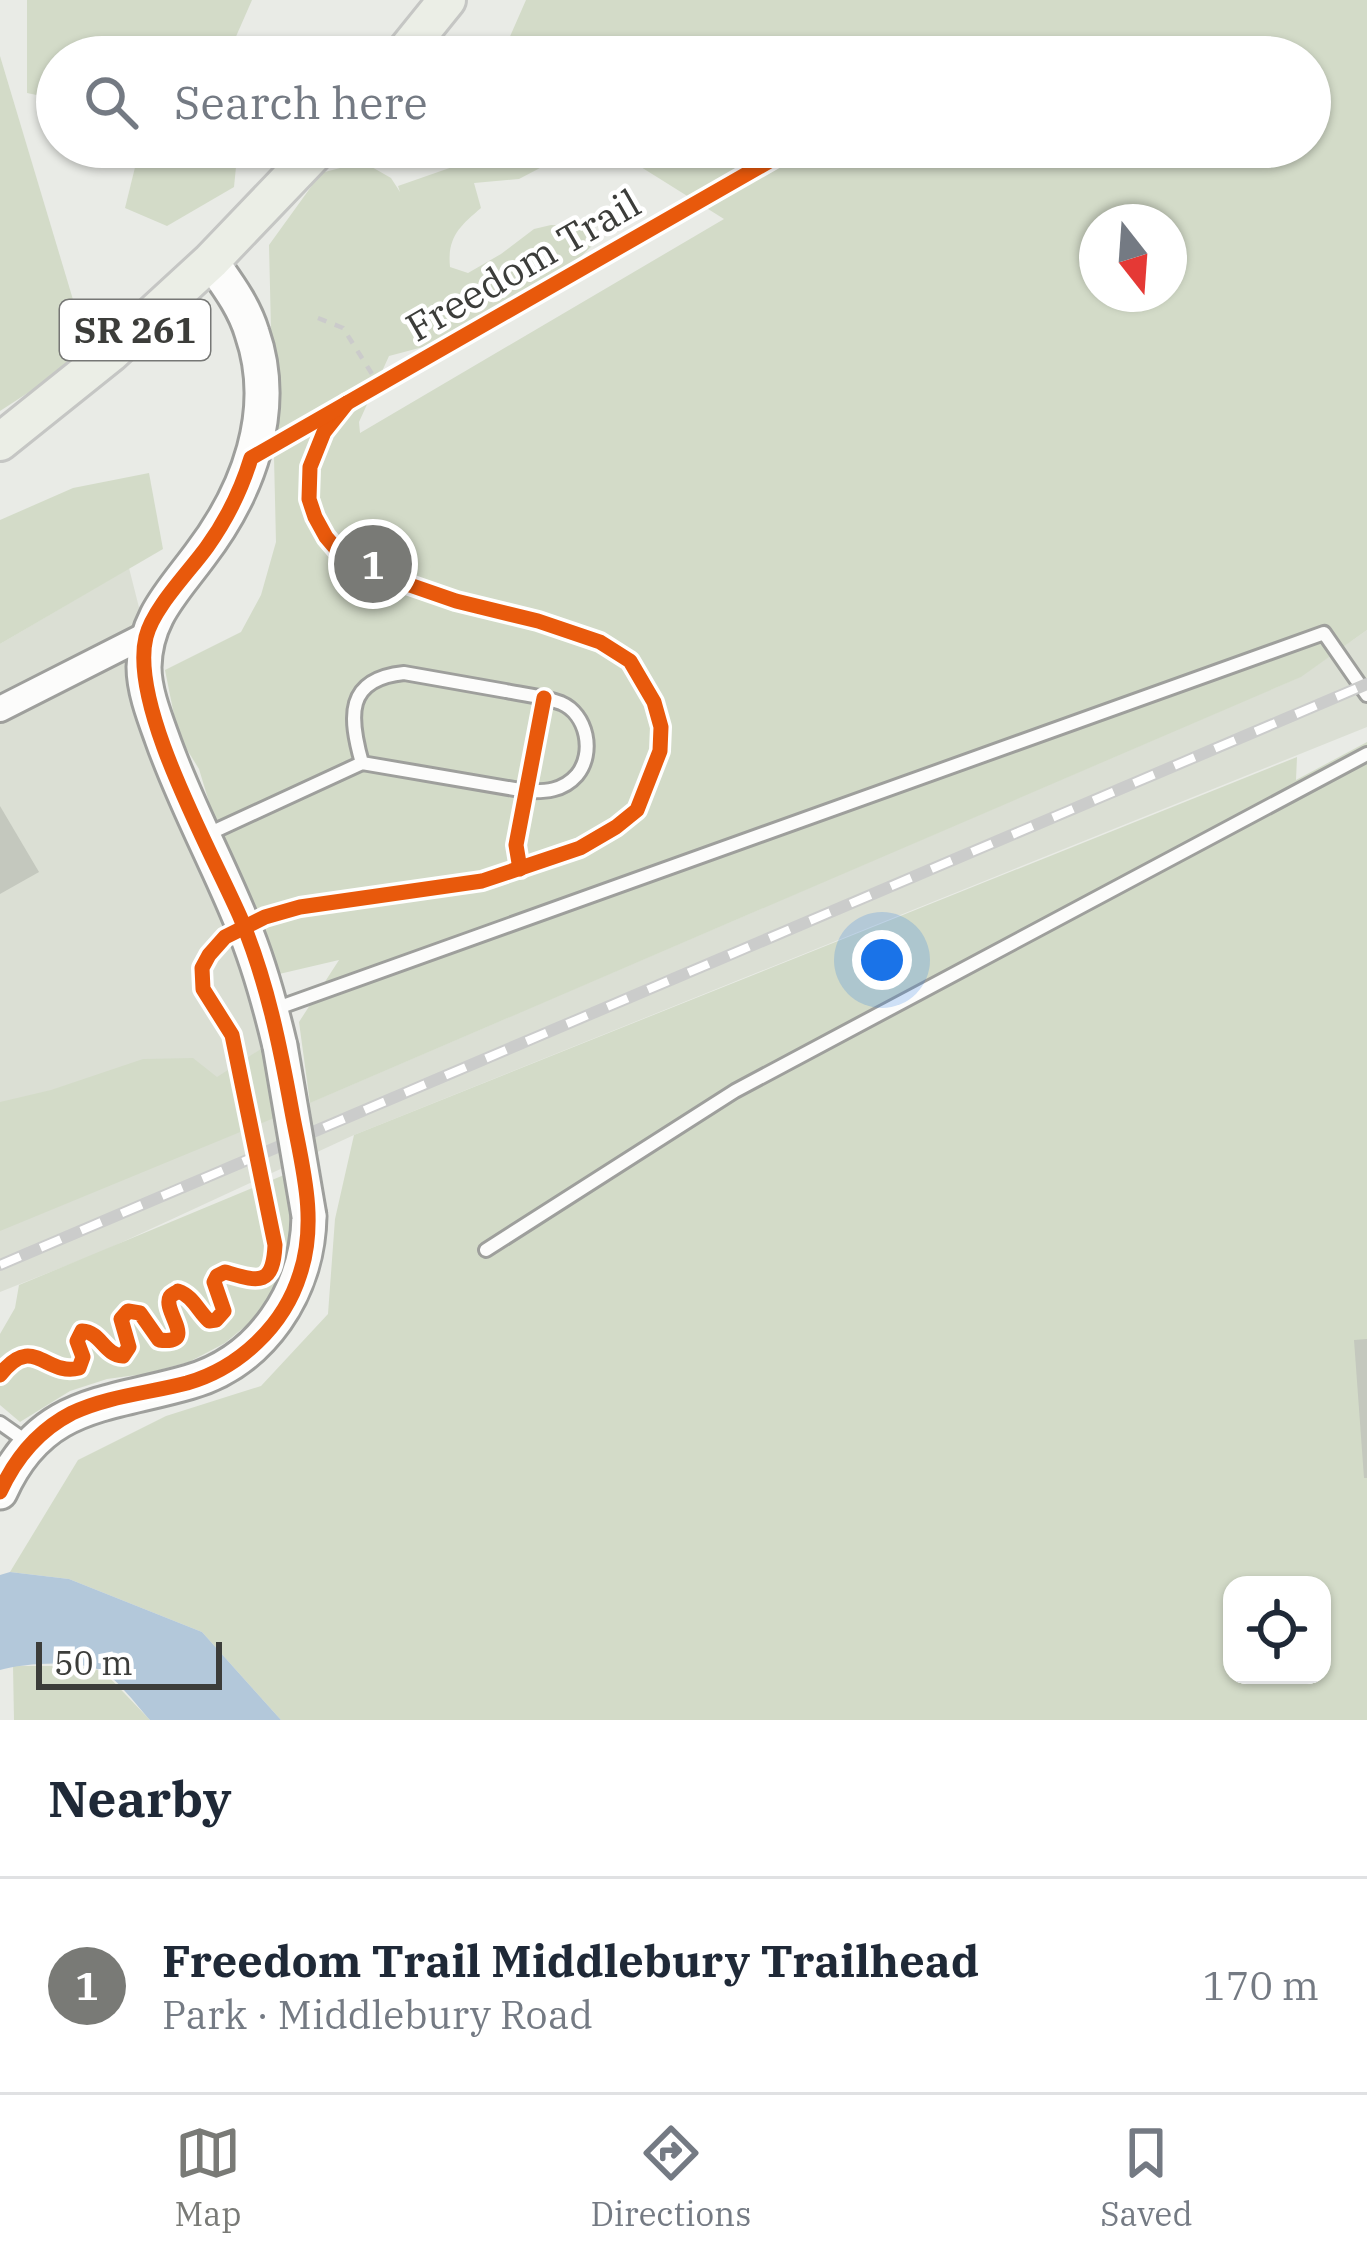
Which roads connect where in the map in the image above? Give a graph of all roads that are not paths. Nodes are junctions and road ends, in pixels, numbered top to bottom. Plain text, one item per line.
1 (446, 0) edge
2 (418, 36) edge
3 (300, 168) edge
4 (211, 261) junction
5 (0, 442) edge
6 (146, 635) junction
7 (1367, 695) edge
8 (0, 709) edge
9 (1367, 754) edge
10 (362, 763) junction
11 (203, 836) junction
12 (272, 1010) junction
13 (486, 1250) dead end
14 (0, 1423) edge
15 (31, 1444) junction
16 (0, 1492) edge

1 - 2 main road
3 - 4 main road, SR 261
4 - 5 main road, SR 261
4 - 6 street
6 - 8 street
6 - 11 street
7 - 12 lane
9 - 13 lane
10 - 10 lane
10 - 11 lane
11 - 12 street
12 - 15 street, bridge
14 - 15 lane
15 - 16 street

